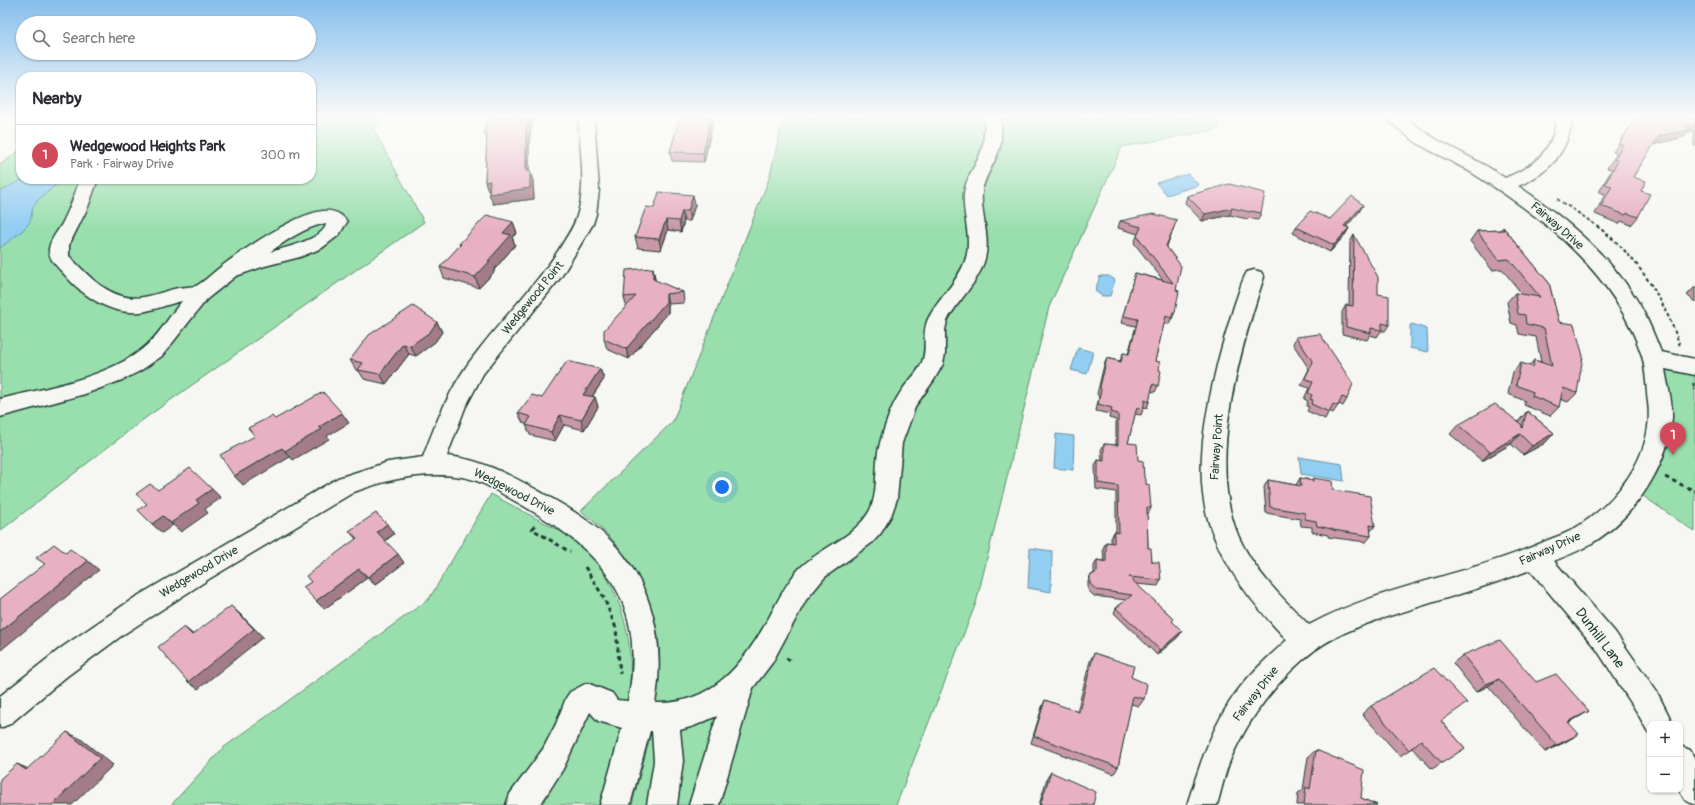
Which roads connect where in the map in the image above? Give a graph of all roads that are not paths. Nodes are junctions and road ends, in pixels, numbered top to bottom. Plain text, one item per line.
1 (588, 155) edge
2 (989, 155) edge
3 (1451, 155) edge
4 (1551, 155) edge
5 (87, 184) edge
6 (1505, 186) junction
7 (232, 270) junction
8 (1254, 277) dead end
9 (202, 293) junction
10 (1654, 358) junction
11 (1695, 367) edge
12 (0, 408) edge
13 (432, 465) junction
14 (1535, 557) junction
15 (1306, 641) junction
16 (740, 682) junction
17 (0, 714) edge
18 (650, 716) junction
19 (1657, 721) edge
20 (1683, 766) edge
21 (1695, 790) edge
22 (521, 805) edge
23 (615, 805) edge
24 (662, 805) edge
25 (704, 805) edge
26 (1202, 805) edge

1 - 13 street, Wedgewood Point
2 - 16 street
3 - 6 street, Fairway Drive
4 - 6 street
5 - 9 street
6 - 10 street, Fairway Drive
7 - 7 street
7 - 9 street
8 - 15 street, Fairway Point
9 - 12 street
10 - 11 street
10 - 14 street, Fairway Drive
13 - 17 street, Wedgewood Drive
13 - 18 street, Wedgewood Drive
14 - 15 street, Fairway Drive
14 - 19 street, Dunhill Lane
15 - 26 street, Fairway Drive
16 - 18 street
16 - 25 street
18 - 22 street
18 - 23 street, Wedgewood Drive
18 - 24 street
20 - 21 street

